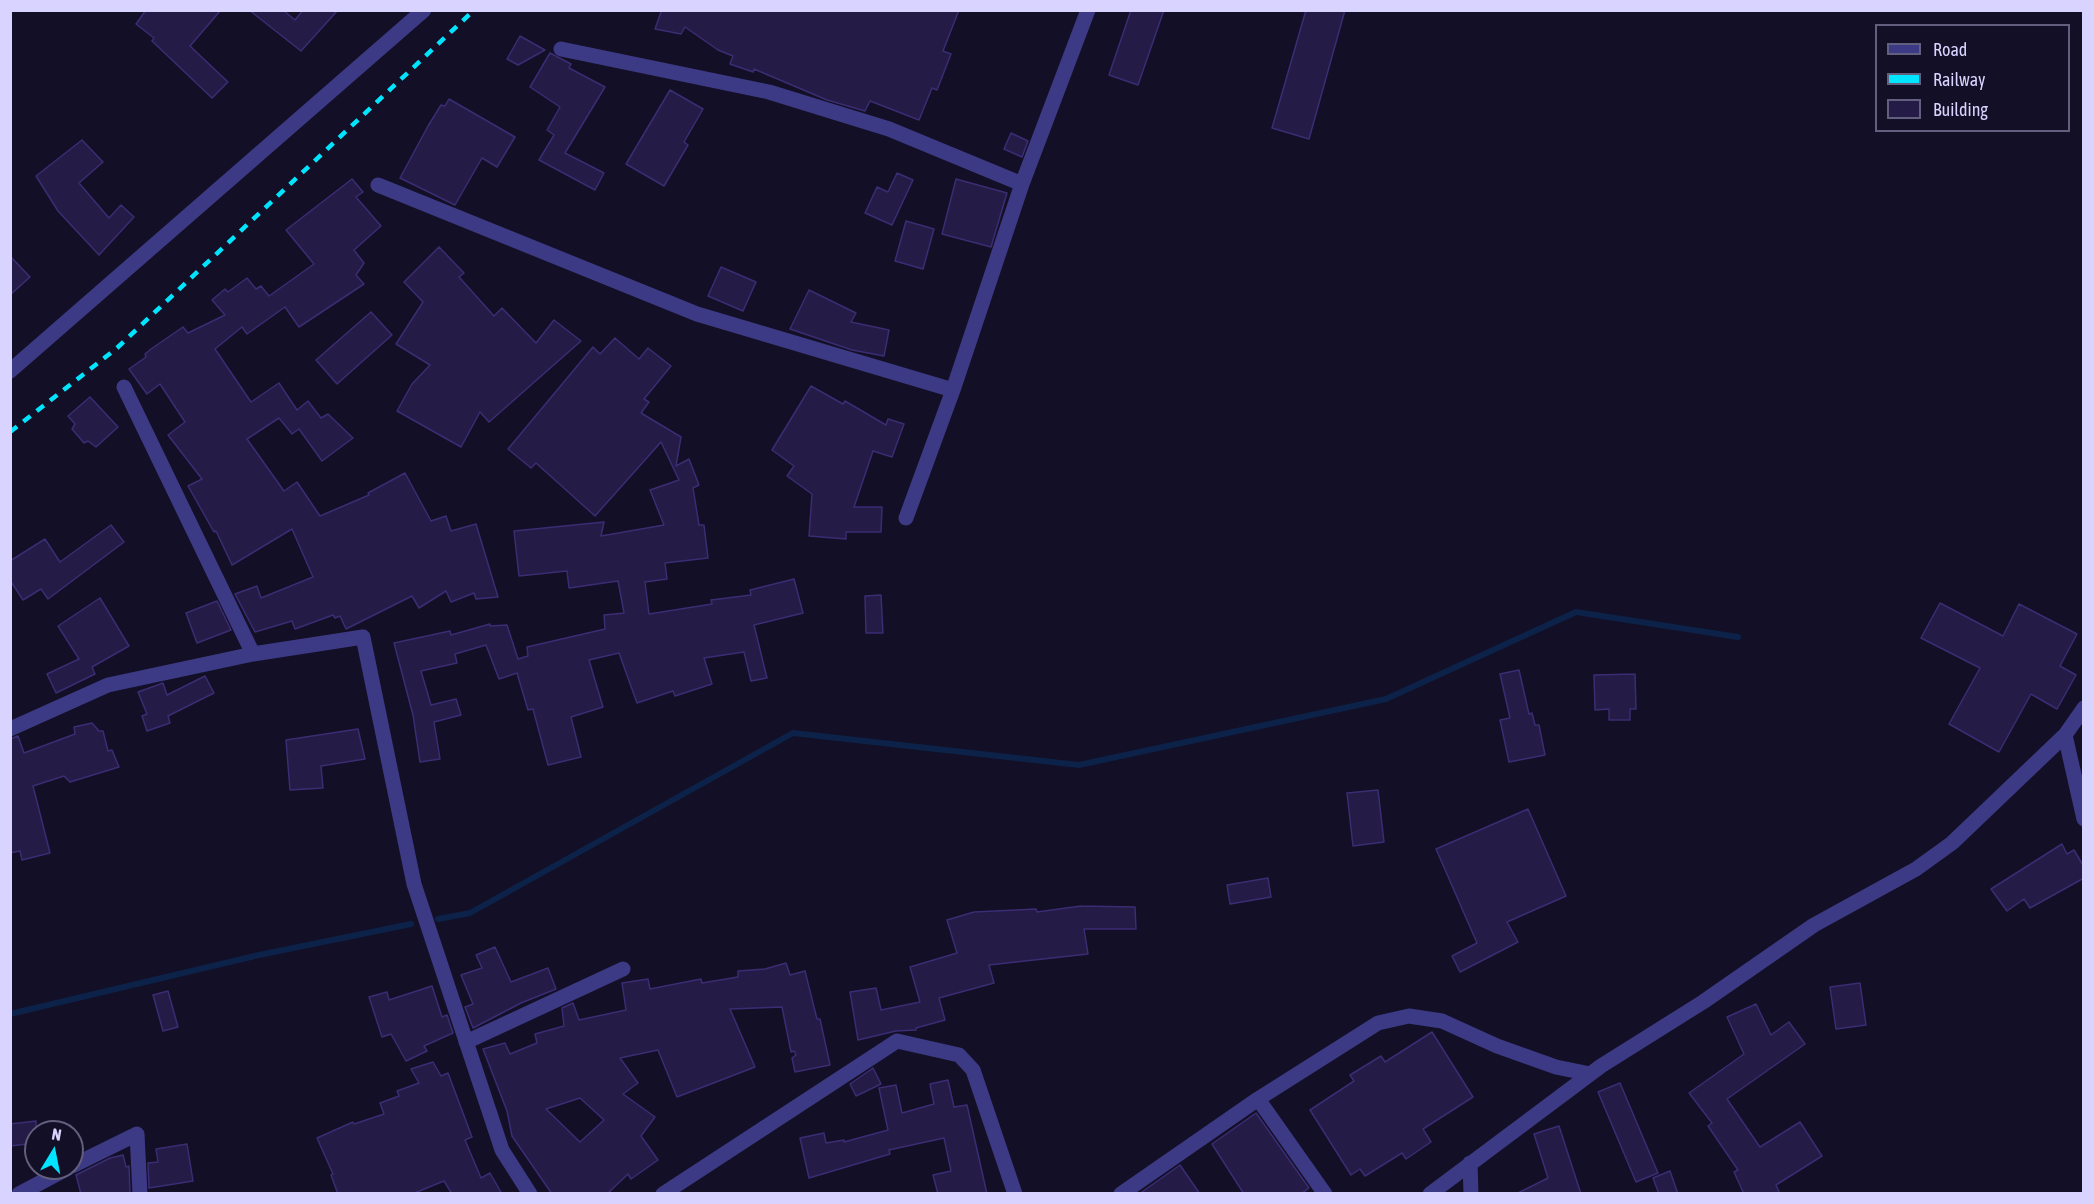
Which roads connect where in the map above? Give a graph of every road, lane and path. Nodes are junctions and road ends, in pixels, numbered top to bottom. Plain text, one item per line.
1 (424, 10) edge
2 (1088, 10) edge
3 (561, 49) dead end
4 (378, 184) dead end
5 (1022, 184) junction
6 (10, 371) edge
7 (124, 387) dead end
8 (953, 390) junction
9 (906, 518) dead end
10 (253, 654) junction
11 (2084, 708) edge
12 (10, 729) edge
13 (2065, 735) junction
14 (2084, 819) edge
15 (623, 969) dead end
16 (466, 1042) junction
17 (1590, 1074) junction
18 (1258, 1099) junction
19 (84, 1160) edge
20 (1470, 1163) junction
21 (45, 1180) edge
22 (19, 1194) edge
23 (140, 1194) edge
24 (530, 1194) edge
25 (663, 1194) edge
26 (1015, 1194) edge
27 (1121, 1194) edge
28 (1325, 1194) edge
29 (1430, 1194) edge
30 (1471, 1194) edge

1 - 6 street
2 - 5 street
3 - 5 street
4 - 8 street
5 - 8 street
7 - 10 street
8 - 9 street
10 - 12 street
10 - 16 street
11 - 13 street
13 - 14 street
13 - 17 street
15 - 16 street
16 - 24 street
17 - 18 street
17 - 20 street
18 - 27 street
18 - 28 street
19 - 23 street
20 - 29 street
20 - 30 street
21 - 22 street
25 - 26 street

